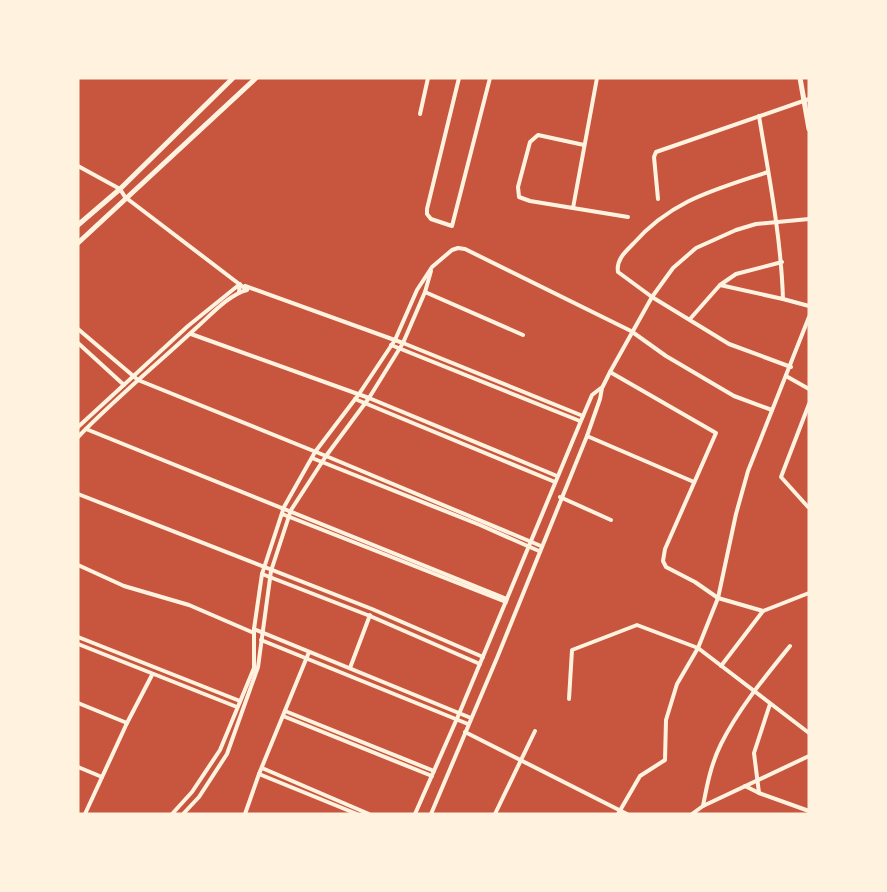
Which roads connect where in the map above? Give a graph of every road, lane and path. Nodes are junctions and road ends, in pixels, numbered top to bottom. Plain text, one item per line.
1 (233, 78) edge
2 (256, 78) edge
3 (428, 78) edge
4 (459, 78) edge
5 (490, 78) edge
6 (597, 78) edge
7 (800, 78) edge
8 (807, 99) edge
9 (420, 114) dead end
10 (759, 116) junction
11 (809, 129) edge
12 (584, 146) junction
13 (78, 166) edge
14 (768, 172) junction
15 (120, 189) junction
16 (125, 197) junction
17 (658, 199) dead end
18 (573, 208) junction
19 (628, 217) dead end
20 (809, 219) edge
21 (777, 221) junction
22 (78, 225) edge
23 (78, 243) edge
24 (782, 262) junction
25 (432, 267) junction
26 (240, 284) junction
27 (720, 285) junction
28 (425, 292) junction
29 (652, 297) junction
30 (783, 299) junction
31 (809, 306) edge
32 (809, 317) edge
33 (690, 319) junction
34 (78, 329) edge
35 (631, 331) junction
36 (191, 333) junction
37 (523, 335) dead end
38 (395, 340) junction
39 (78, 343) edge
40 (403, 343) junction
41 (392, 345) junction
42 (399, 349) junction
43 (791, 367) junction
44 (610, 372) junction
45 (786, 376) junction
46 (133, 377) junction
47 (138, 381) junction
48 (124, 385) junction
49 (602, 388) junction
50 (809, 388) edge
51 (359, 394) junction
52 (369, 398) junction
53 (355, 399) junction
54 (365, 402) junction
55 (809, 404) edge
56 (772, 410) junction
57 (583, 416) junction
58 (580, 422) junction
59 (78, 427) edge
60 (86, 429) junction
61 (587, 436) junction
62 (78, 437) edge
63 (315, 452) junction
64 (326, 456) junction
65 (312, 458) junction
66 (323, 460) junction
67 (557, 476) junction
68 (555, 482) junction
69 (694, 482) junction
70 (78, 494) edge
71 (560, 497) junction
72 (284, 507) junction
73 (807, 507) dead end
74 (291, 510) junction
75 (282, 514) junction
76 (289, 516) junction
77 (611, 520) dead end
78 (530, 544) junction
79 (542, 546) junction
80 (539, 551) junction
81 (78, 565) edge
82 (264, 567) junction
83 (272, 571) junction
84 (262, 574) junction
85 (270, 578) junction
86 (809, 592) edge
87 (718, 598) junction
88 (507, 600) junction
89 (372, 609) junction
90 (763, 611) junction
91 (370, 616) junction
92 (254, 631) junction
93 (263, 633) junction
94 (78, 637) edge
95 (261, 640) junction
96 (78, 644) edge
97 (790, 646) dead end
98 (698, 648) junction
99 (309, 652) junction
100 (483, 657) junction
101 (307, 658) junction
102 (480, 663) junction
103 (721, 666) junction
104 (350, 668) junction
105 (152, 675) junction
106 (754, 691) junction
107 (569, 699) dead end
108 (240, 701) junction
109 (78, 703) edge
110 (770, 704) junction
111 (237, 707) junction
112 (284, 713) junction
113 (459, 714) junction
114 (471, 718) junction
115 (457, 719) junction
116 (127, 723) junction
117 (468, 724) junction
118 (535, 731) dead end
119 (465, 732) junction
120 (809, 734) edge
121 (809, 756) edge
122 (522, 760) junction
123 (78, 767) edge
124 (262, 768) junction
125 (259, 774) junction
126 (433, 774) junction
127 (102, 777) junction
128 (758, 780) junction
129 (744, 786) junction
130 (759, 793) junction
131 (703, 806) junction
132 (809, 811) edge
133 (619, 812) edge
134 (85, 814) edge
135 (172, 814) edge
136 (183, 814) edge
137 (245, 814) edge
138 (357, 814) edge
139 (369, 814) edge
140 (415, 814) edge
141 (431, 814) edge
142 (495, 814) edge
143 (627, 814) edge
144 (692, 814) edge

1 - 15 main road
2 - 16 main road
3 - 9 street
4 - 5 street
6 - 12 street
7 - 8 main road
8 - 10 street
8 - 11 main road
10 - 14 street
10 - 17 street
12 - 18 street
12 - 18 street
13 - 15 street
14 - 21 street
14 - 29 street
15 - 16 street
15 - 22 main road
16 - 23 main road
16 - 26 street
18 - 19 street
20 - 21 street
21 - 24 street
21 - 29 street
24 - 27 street
24 - 30 street
25 - 28 street
25 - 35 street
25 - 38 street
26 - 36 street
26 - 38 street
26 - 46 street
27 - 30 street
27 - 33 street
28 - 37 street
28 - 40 street
29 - 33 street
29 - 35 street
30 - 31 street
32 - 43 street
33 - 43 street
34 - 46 street
35 - 44 street
35 - 56 street
36 - 47 street
36 - 51 street
38 - 40 street
38 - 41 street
39 - 48 street
40 - 42 street
40 - 57 street
41 - 42 street
41 - 51 street
42 - 52 street
42 - 58 street
43 - 45 street
44 - 49 street
44 - 69 street
45 - 50 street
45 - 56 street
46 - 47 street
46 - 48 street
47 - 60 street
47 - 63 street
48 - 59 street
49 - 57 street
49 - 61 street
51 - 52 street
51 - 53 street
52 - 54 street
52 - 67 street
53 - 54 street
53 - 63 street
54 - 64 street
54 - 68 street
55 - 73 street
56 - 87 street
57 - 58 street
58 - 67 street
60 - 62 street
60 - 72 street
61 - 69 street
61 - 71 street
63 - 64 street
63 - 65 street
64 - 66 street
64 - 78 street
65 - 66 street
65 - 72 street
66 - 74 street
66 - 78 street
67 - 68 street
68 - 78 street
69 - 87 street
70 - 82 street
71 - 77 street
71 - 79 street
72 - 74 street
72 - 75 street
74 - 76 street
74 - 88 street
75 - 76 street
75 - 82 street
76 - 83 street
76 - 88 street
78 - 79 street
78 - 80 street
78 - 88 street
79 - 80 street
80 - 114 street
81 - 92 street
82 - 83 street
82 - 84 street
83 - 85 street
83 - 89 street
84 - 85 street
84 - 92 street
85 - 91 street
85 - 93 street
86 - 90 street
87 - 90 street
87 - 98 street
88 - 100 street
89 - 91 street
89 - 100 street
90 - 103 street
91 - 102 street
91 - 104 street
92 - 93 street
92 - 108 street
93 - 95 street
93 - 99 street
94 - 108 street
95 - 101 street
95 - 136 street
96 - 105 street
97 - 106 street
98 - 103 street
98 - 107 street
98 - 133 street
99 - 101 street
99 - 104 street
100 - 102 street
101 - 112 street
101 - 115 street
102 - 113 street
103 - 106 street
104 - 113 street
105 - 111 street
105 - 116 street
106 - 110 street
106 - 131 street
108 - 111 street
109 - 116 street
110 - 120 street
110 - 128 street
111 - 135 street
112 - 124 street
112 - 126 street
113 - 114 street
113 - 115 street
114 - 117 street
115 - 117 street
115 - 126 street
116 - 127 street
117 - 119 street
118 - 122 street
119 - 122 street
119 - 141 street
121 - 128 street
122 - 133 street
122 - 142 street
123 - 127 street
124 - 125 street
124 - 139 street
125 - 137 street
125 - 138 street
126 - 140 street
127 - 134 street
128 - 129 street
128 - 130 street
129 - 130 street
129 - 131 street
130 - 132 street
131 - 144 street
133 - 143 street

